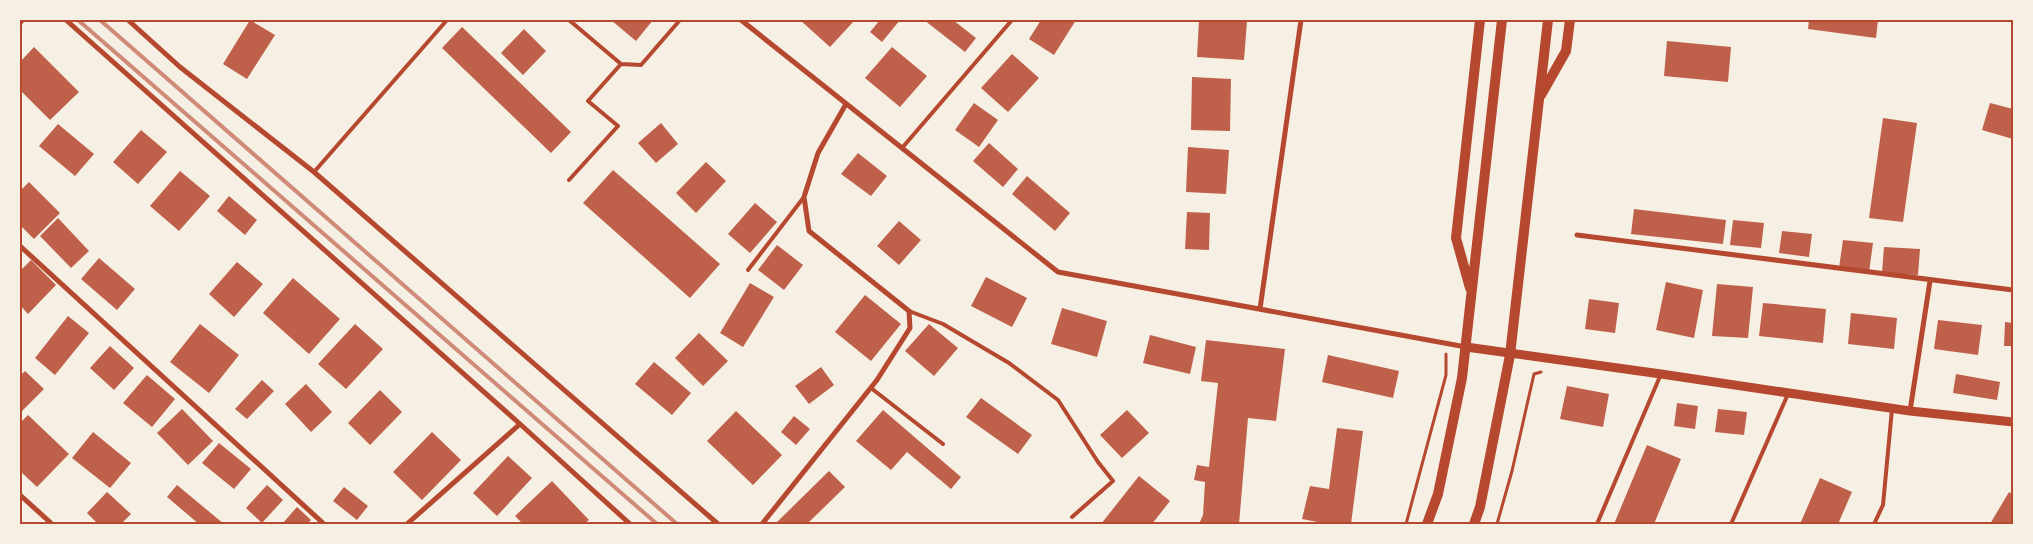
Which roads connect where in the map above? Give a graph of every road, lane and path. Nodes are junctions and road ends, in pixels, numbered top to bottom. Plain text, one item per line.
1 (66, 20) edge
2 (128, 20) edge
3 (447, 20) edge
4 (568, 20) edge
5 (680, 20) edge
6 (741, 20) edge
7 (1012, 20) edge
8 (1301, 20) edge
9 (1480, 20) edge
10 (1502, 20) edge
11 (1548, 20) edge
12 (1570, 20) edge
13 (621, 64) junction
14 (1538, 100) junction
15 (846, 104) junction
16 (902, 148) junction
17 (314, 172) junction
18 (569, 180) dead end
19 (804, 197) junction
20 (1577, 235) dead end
21 (20, 246) edge
22 (748, 270) dead end
23 (1930, 281) junction
24 (2013, 290) edge
25 (1472, 295) junction
26 (1260, 309) junction
27 (909, 311) junction
28 (1446, 344) junction
29 (1466, 347) junction
30 (1510, 354) junction
31 (1557, 360) junction
32 (1661, 374) junction
33 (871, 388) junction
34 (1788, 394) junction
35 (1892, 408) junction
36 (1910, 411) junction
37 (2013, 422) edge
38 (520, 424) junction
39 (943, 444) dead end
40 (20, 495) edge
41 (1072, 517) dead end
42 (52, 524) edge
43 (324, 524) edge
44 (407, 524) edge
45 (630, 524) edge
46 (718, 524) edge
47 (762, 524) edge
48 (1406, 524) edge
49 (1428, 524) edge
50 (1474, 524) edge
51 (1497, 524) edge
52 (1597, 524) edge
53 (1731, 524) edge
54 (1874, 524) edge

1 - 38 street
2 - 17 street
3 - 17 lane
4 - 13 lane
5 - 13 lane
6 - 15 street
7 - 16 lane
8 - 26 street
9 - 25 main road
10 - 25 main road
11 - 14 main road
12 - 14 main road
13 - 18 lane
14 - 30 main road
15 - 16 street
15 - 19 street
16 - 26 street
17 - 46 street
19 - 22 lane
19 - 27 street
20 - 23 street
21 - 43 street
23 - 24 street
23 - 36 street
25 - 29 main road
26 - 28 street
27 - 33 street
27 - 41 lane
28 - 29 street
28 - 48 path
29 - 30 street
29 - 49 main road
30 - 31 street
30 - 50 main road
31 - 32 street
31 - 51 path
32 - 34 street
32 - 52 lane
33 - 39 lane
33 - 47 street
34 - 35 street
34 - 53 lane
35 - 36 street
35 - 54 lane
36 - 37 street
38 - 44 street
38 - 45 street
40 - 42 street

